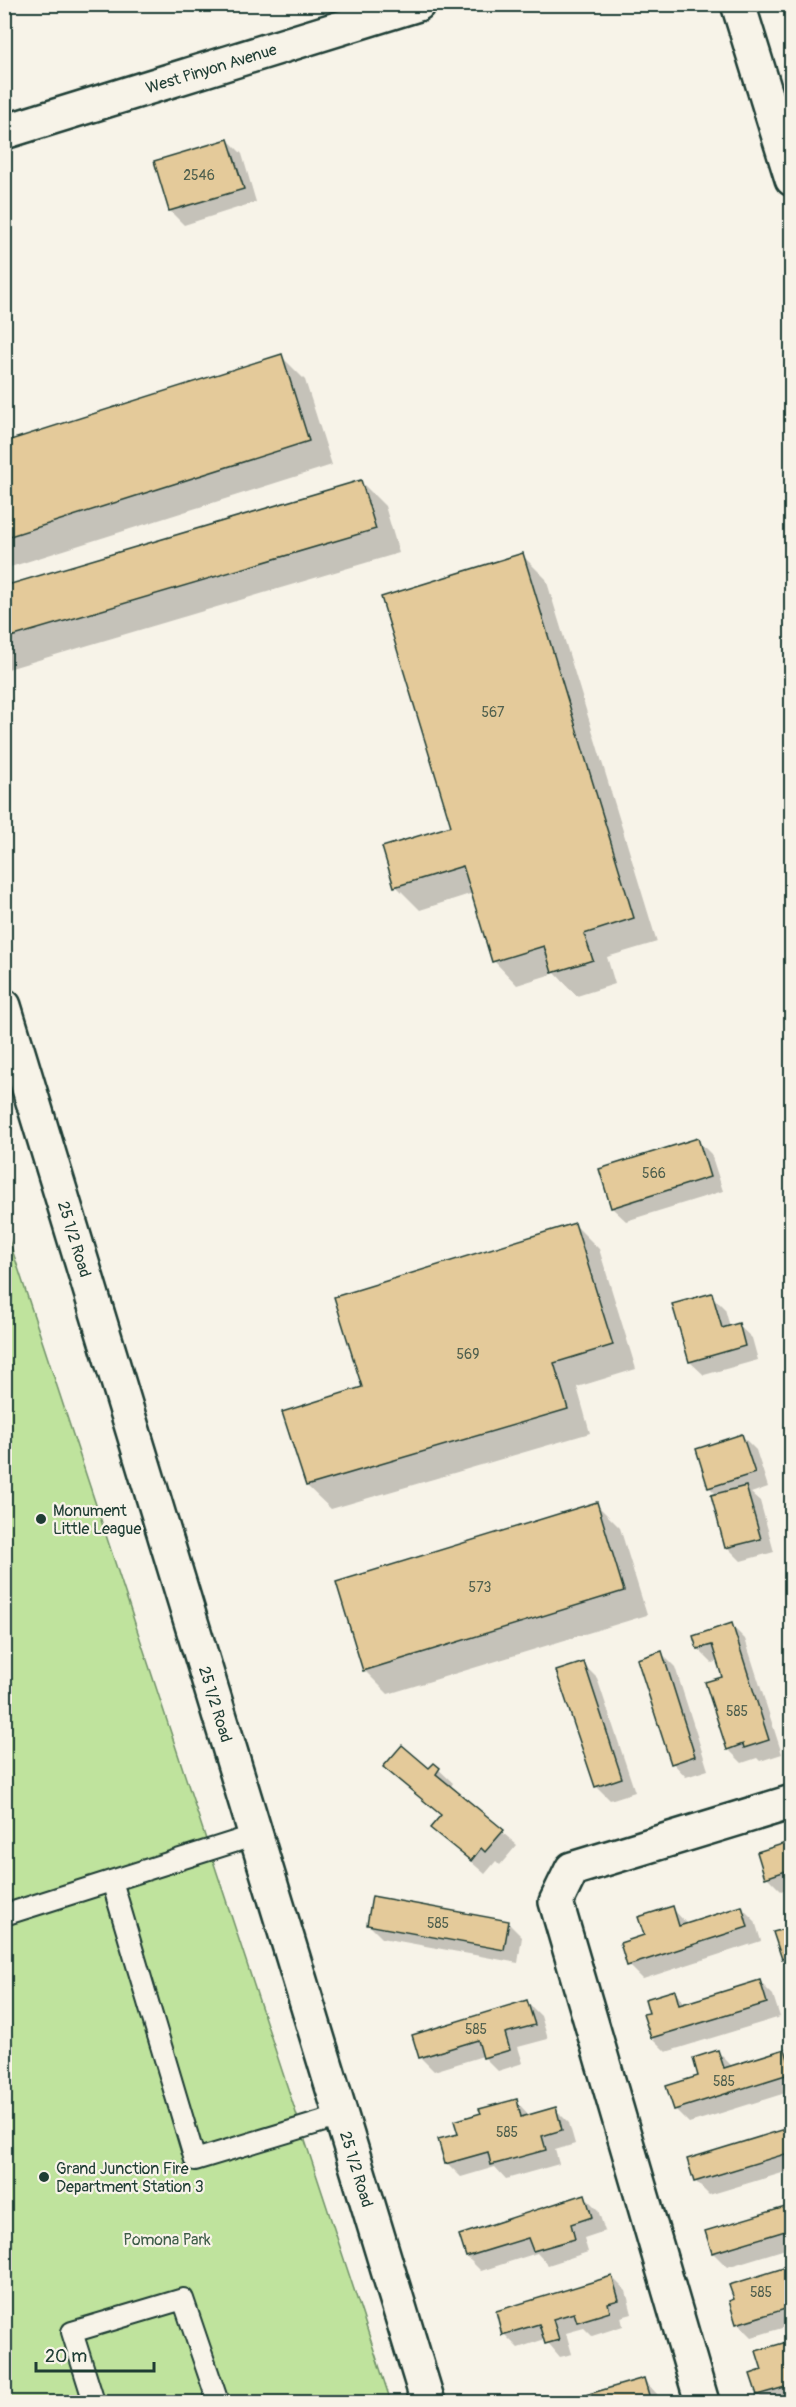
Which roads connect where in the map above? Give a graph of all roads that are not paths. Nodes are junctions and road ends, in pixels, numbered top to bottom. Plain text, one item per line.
1 (418, 4) edge
2 (738, 4) edge
3 (4, 132) edge
4 (792, 179) edge
5 (4, 1006) edge
6 (792, 1802) edge
7 (256, 1836) junction
8 (112, 1881) junction
9 (4, 1915) edge
10 (341, 2116) junction
11 (94, 2403) edge
12 (218, 2403) edge
13 (428, 2403) edge
14 (702, 2403) edge

1 - 3 street, West Pinyon Avenue
2 - 4 street
5 - 7 street, 25 1/2 Road
6 - 14 street
7 - 8 lane
7 - 10 street, 25 1/2 Road
8 - 9 lane
8 - 10 lane
10 - 13 street, 25 1/2 Road
11 - 12 lane

